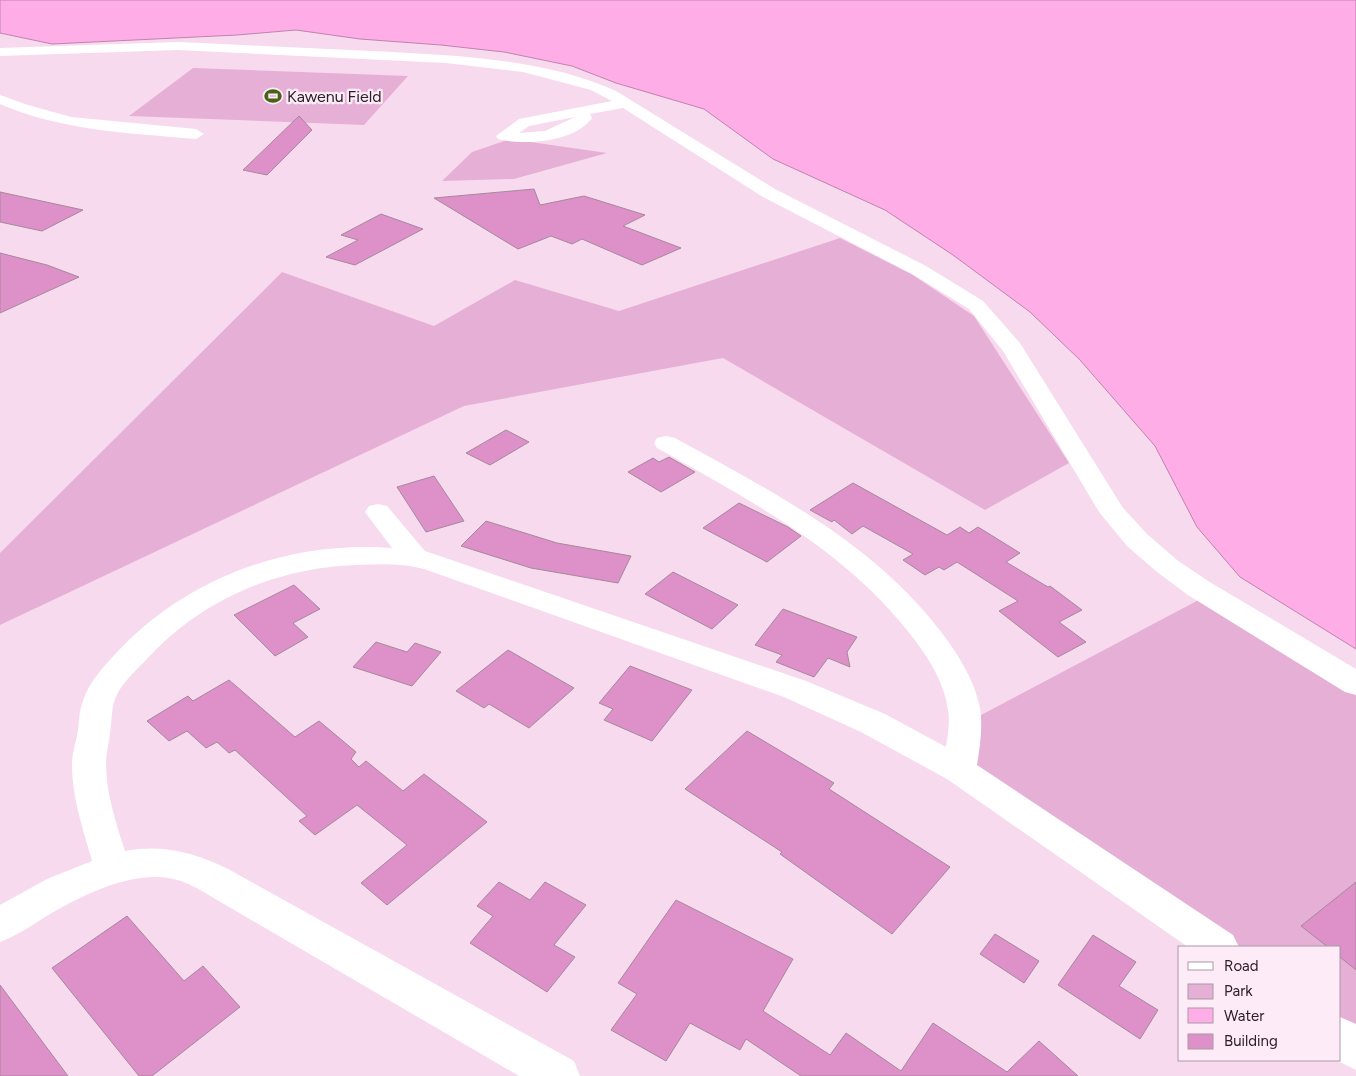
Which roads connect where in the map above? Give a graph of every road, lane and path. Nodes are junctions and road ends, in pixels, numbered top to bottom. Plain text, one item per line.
1 (0, 52) edge
2 (0, 99) edge
3 (627, 103) junction
4 (582, 112) dead end
5 (196, 134) dead end
6 (666, 443) dead end
7 (378, 512) dead end
8 (415, 558) junction
9 (1356, 684) edge
10 (959, 770) junction
11 (112, 868) junction
12 (0, 926) edge
13 (1218, 946) edge
14 (1341, 1038) edge
15 (1356, 1050) edge
16 (553, 1074) edge

1 - 3 street
2 - 5 street
3 - 4 street
3 - 9 street
6 - 10 street
7 - 8 street
8 - 10 street
8 - 11 street
10 - 13 street
11 - 12 street
11 - 16 street
14 - 15 street

